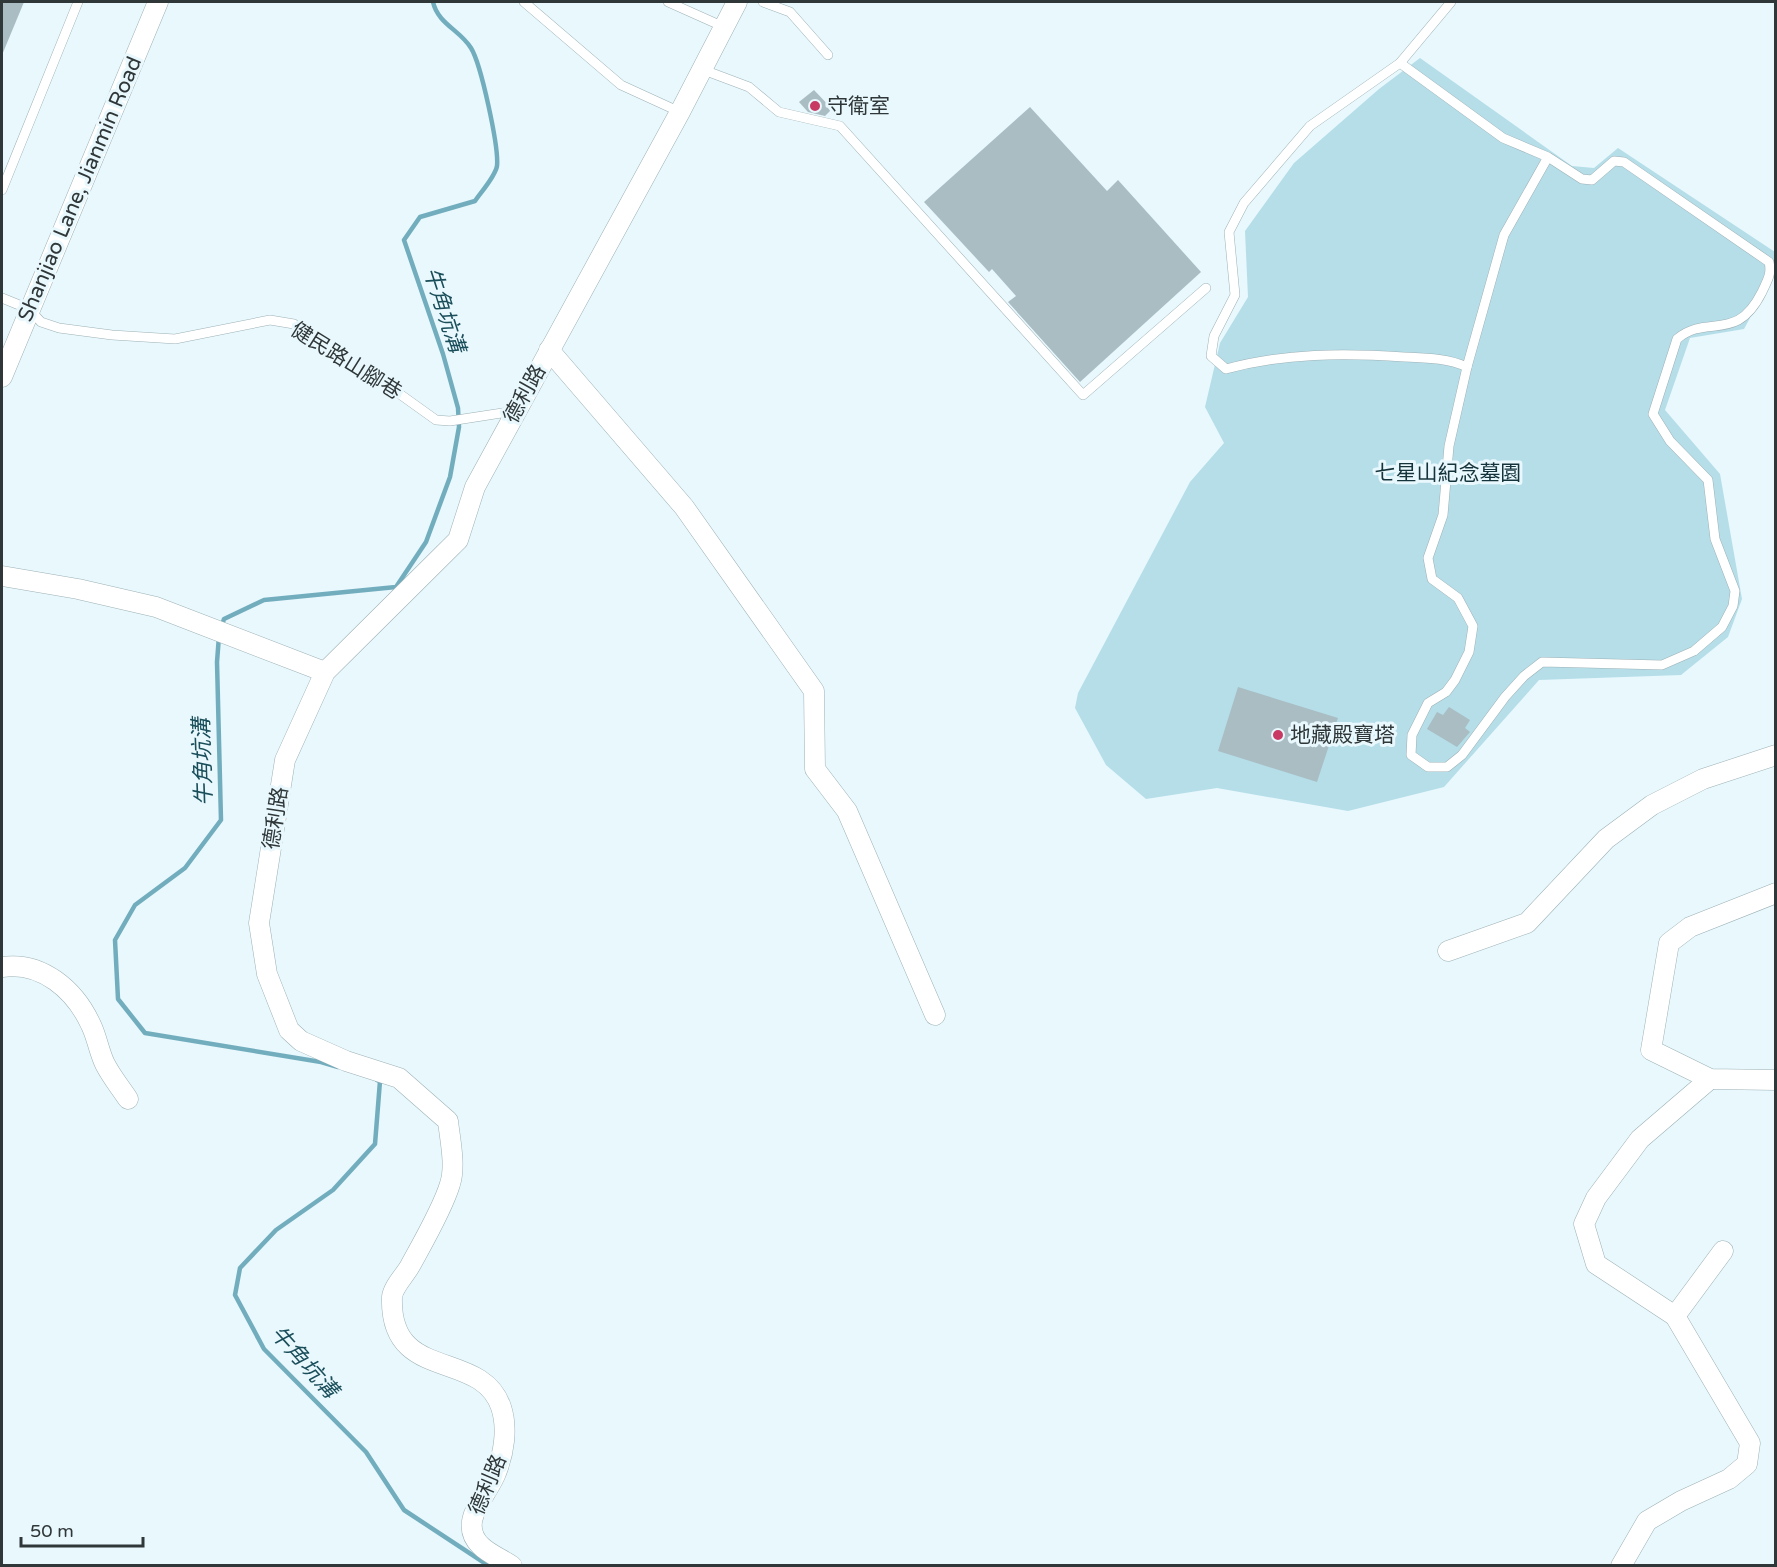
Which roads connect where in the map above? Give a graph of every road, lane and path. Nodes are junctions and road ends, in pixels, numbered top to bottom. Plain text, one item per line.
1 (78, 2) edge
2 (158, 2) edge
3 (524, 2) edge
4 (668, 2) edge
5 (737, 2) edge
6 (763, 2) edge
7 (1451, 2) edge
8 (724, 27) junction
9 (828, 55) dead end
10 (1400, 63) junction
11 (701, 69) junction
12 (680, 112) junction
13 (1548, 157) junction
14 (2, 190) edge
15 (1206, 288) dead end
16 (2, 298) edge
17 (29, 309) junction
18 (549, 350) junction
19 (1467, 367) junction
20 (2, 377) edge
21 (516, 411) junction
22 (2, 576) edge
23 (325, 672) junction
24 (1776, 755) edge
25 (1776, 893) edge
26 (1448, 951) dead end
27 (2, 967) edge
28 (935, 1015) dead end
29 (1710, 1079) junction
30 (1776, 1080) edge
31 (128, 1099) dead end
32 (1723, 1251) dead end
33 (1675, 1316) junction
34 (512, 1566) edge
35 (1621, 1566) edge

1 - 14 lane
2 - 17 street, Shanjiao Lane, Jianmin Road
3 - 12 lane
4 - 8 lane
5 - 8 street, 德利路
6 - 9 lane
7 - 10 lane
8 - 11 street, 德利路
10 - 13 lane
10 - 19 lane
11 - 12 street, 德利路
11 - 15 lane
12 - 18 street, 德利路
13 - 19 lane
13 - 19 lane
16 - 17 lane, 健民路山腳巷
17 - 20 street, Shanjiao Lane, Jianmin Road
17 - 21 lane, 健民路山腳巷
18 - 21 street, 德利路
18 - 28 street
21 - 23 street, 德利路
22 - 23 street
23 - 34 street, 德利路
24 - 26 street
25 - 29 street
27 - 31 street
29 - 30 street
29 - 33 street
32 - 33 street
33 - 35 street

